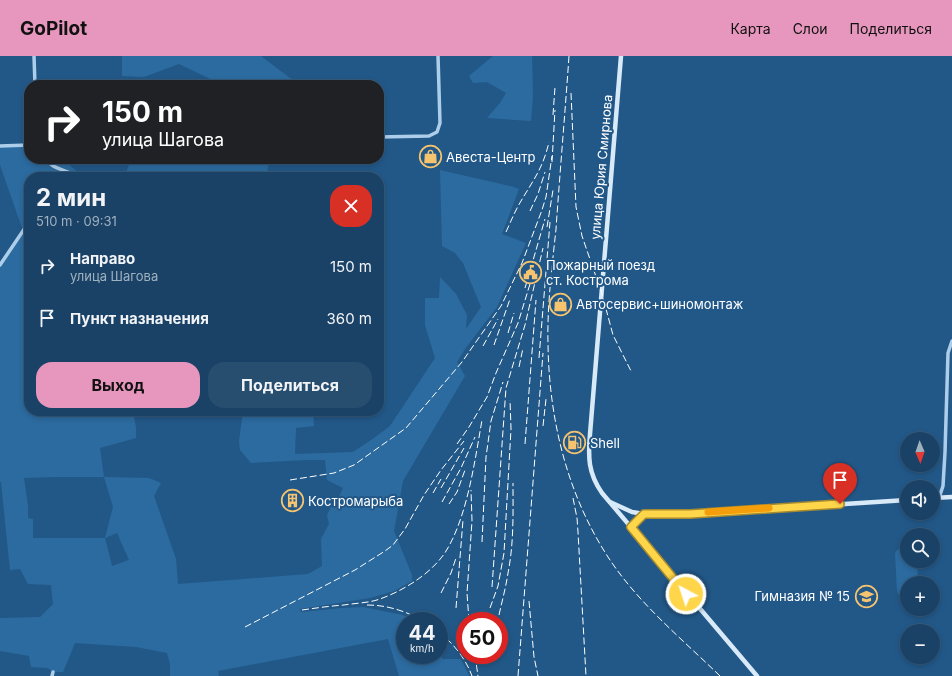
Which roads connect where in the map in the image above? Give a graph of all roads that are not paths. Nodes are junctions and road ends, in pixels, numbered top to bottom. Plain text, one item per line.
1 (34, 56) edge
2 (438, 56) edge
3 (621, 56) edge
4 (35, 80) edge
5 (384, 137) edge
6 (24, 145) edge
7 (0, 146) edge
8 (49, 164) edge
9 (69, 172) edge
10 (24, 229) edge
11 (0, 265) edge
12 (952, 341) edge
13 (940, 495) edge
14 (952, 497) edge
15 (940, 498) edge
16 (900, 500) edge
17 (608, 501) junction
18 (644, 514) junction
19 (631, 527) junction
20 (757, 676) edge

1 - 4 street
2 - 5 street
3 - 17 main road, улица Юрия Смирнова
6 - 7 street
8 - 9 street
10 - 11 street
12 - 13 street
14 - 15 main road
16 - 18 main road
17 - 18 main road
17 - 19 main road, улица Юрия Смирнова
18 - 19 main road
19 - 20 main road, улица Юрия Смирнова

